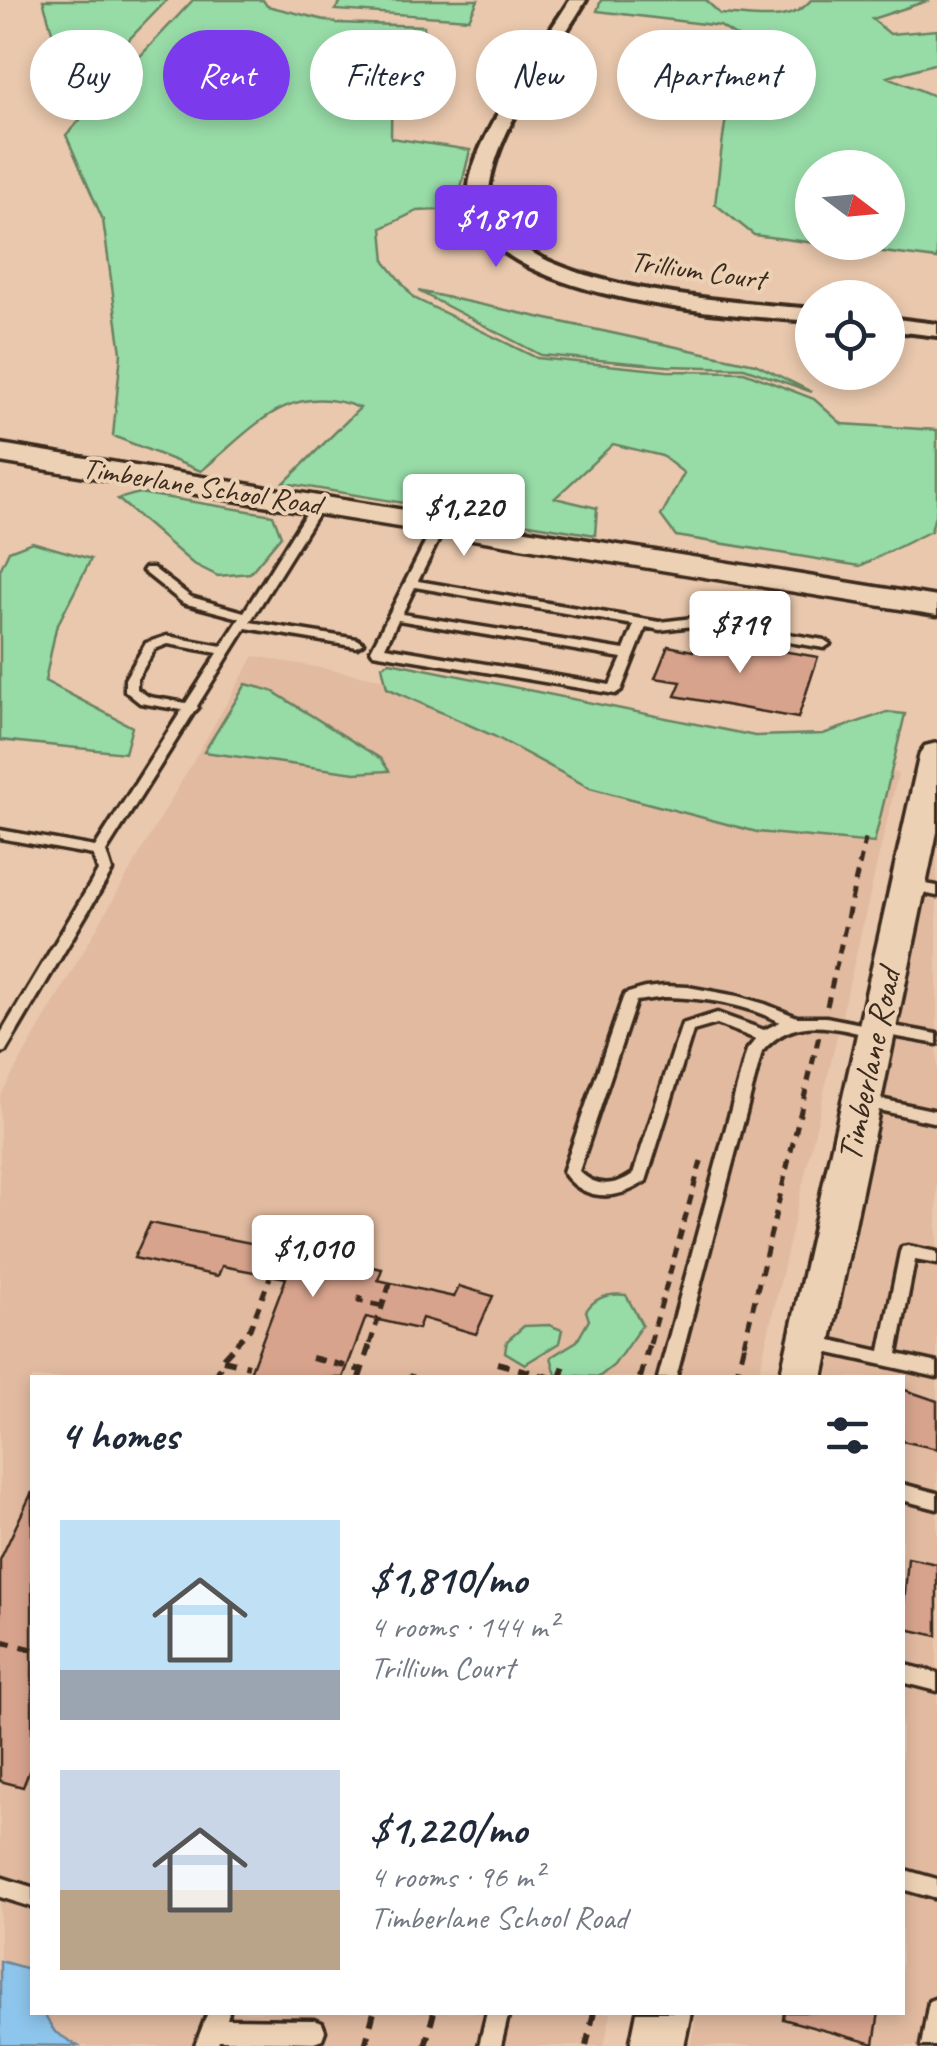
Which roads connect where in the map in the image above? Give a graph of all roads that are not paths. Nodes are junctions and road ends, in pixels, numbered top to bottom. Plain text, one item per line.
1 (578, 0) edge
2 (795, 314) edge
3 (905, 326) edge
4 (937, 330) edge
5 (0, 453) edge
6 (317, 505) junction
7 (440, 525) junction
8 (149, 571) dead end
9 (411, 583) junction
10 (937, 606) edge
11 (394, 616) junction
12 (243, 620) junction
13 (642, 622) junction
14 (357, 643) dead end
15 (824, 644) dead end
16 (225, 650) junction
17 (629, 656) junction
18 (192, 708) junction
19 (937, 753) edge
20 (930, 822) edge
21 (0, 834) edge
22 (99, 852) junction
23 (922, 889) edge
24 (0, 1015) edge
25 (17, 1019) junction
26 (794, 1022) junction
27 (876, 1030) junction
28 (764, 1036) junction
29 (937, 1040) edge
30 (0, 1048) edge
31 (861, 1101) junction
32 (937, 1117) edge
33 (937, 1258) edge
34 (887, 1359) junction
35 (805, 1360) edge
36 (937, 1370) edge
37 (668, 1375) edge
38 (905, 1493) edge
39 (937, 1501) edge
40 (905, 1674) edge
41 (937, 1682) edge
42 (905, 1880) edge
43 (0, 1887) edge
44 (937, 1889) edge
45 (30, 1896) edge
46 (937, 2009) edge
47 (497, 2015) edge
48 (663, 2015) edge
49 (212, 2029) edge
50 (314, 2031) dead end
51 (490, 2046) edge
52 (657, 2046) edge
53 (932, 2046) edge

1 - 2 street, Trillium Court
3 - 4 street
5 - 6 street, Timberlane School Road
6 - 7 street, Timberlane School Road
6 - 12 lane
7 - 9 lane
7 - 10 street, Timberlane School Road
8 - 12 lane
9 - 11 lane
9 - 13 lane
11 - 17 lane
11 - 17 lane
12 - 14 lane
12 - 16 lane
13 - 15 lane
13 - 17 lane
16 - 18 lane
16 - 18 lane
18 - 22 lane
19 - 20 street, Timberlane Road
20 - 23 street, Timberlane Road
21 - 22 lane
22 - 25 lane
23 - 27 street, Timberlane Road
24 - 25 lane
25 - 30 lane
26 - 27 lane
26 - 28 lane
26 - 28 lane
27 - 29 lane
27 - 31 street, Timberlane Road
28 - 37 lane
31 - 32 lane
31 - 35 street, Timberlane Road
33 - 34 lane
34 - 35 lane
34 - 36 lane
38 - 39 lane
40 - 41 lane
42 - 44 lane
43 - 45 lane
46 - 53 lane
47 - 51 lane
48 - 52 street
49 - 50 lane

